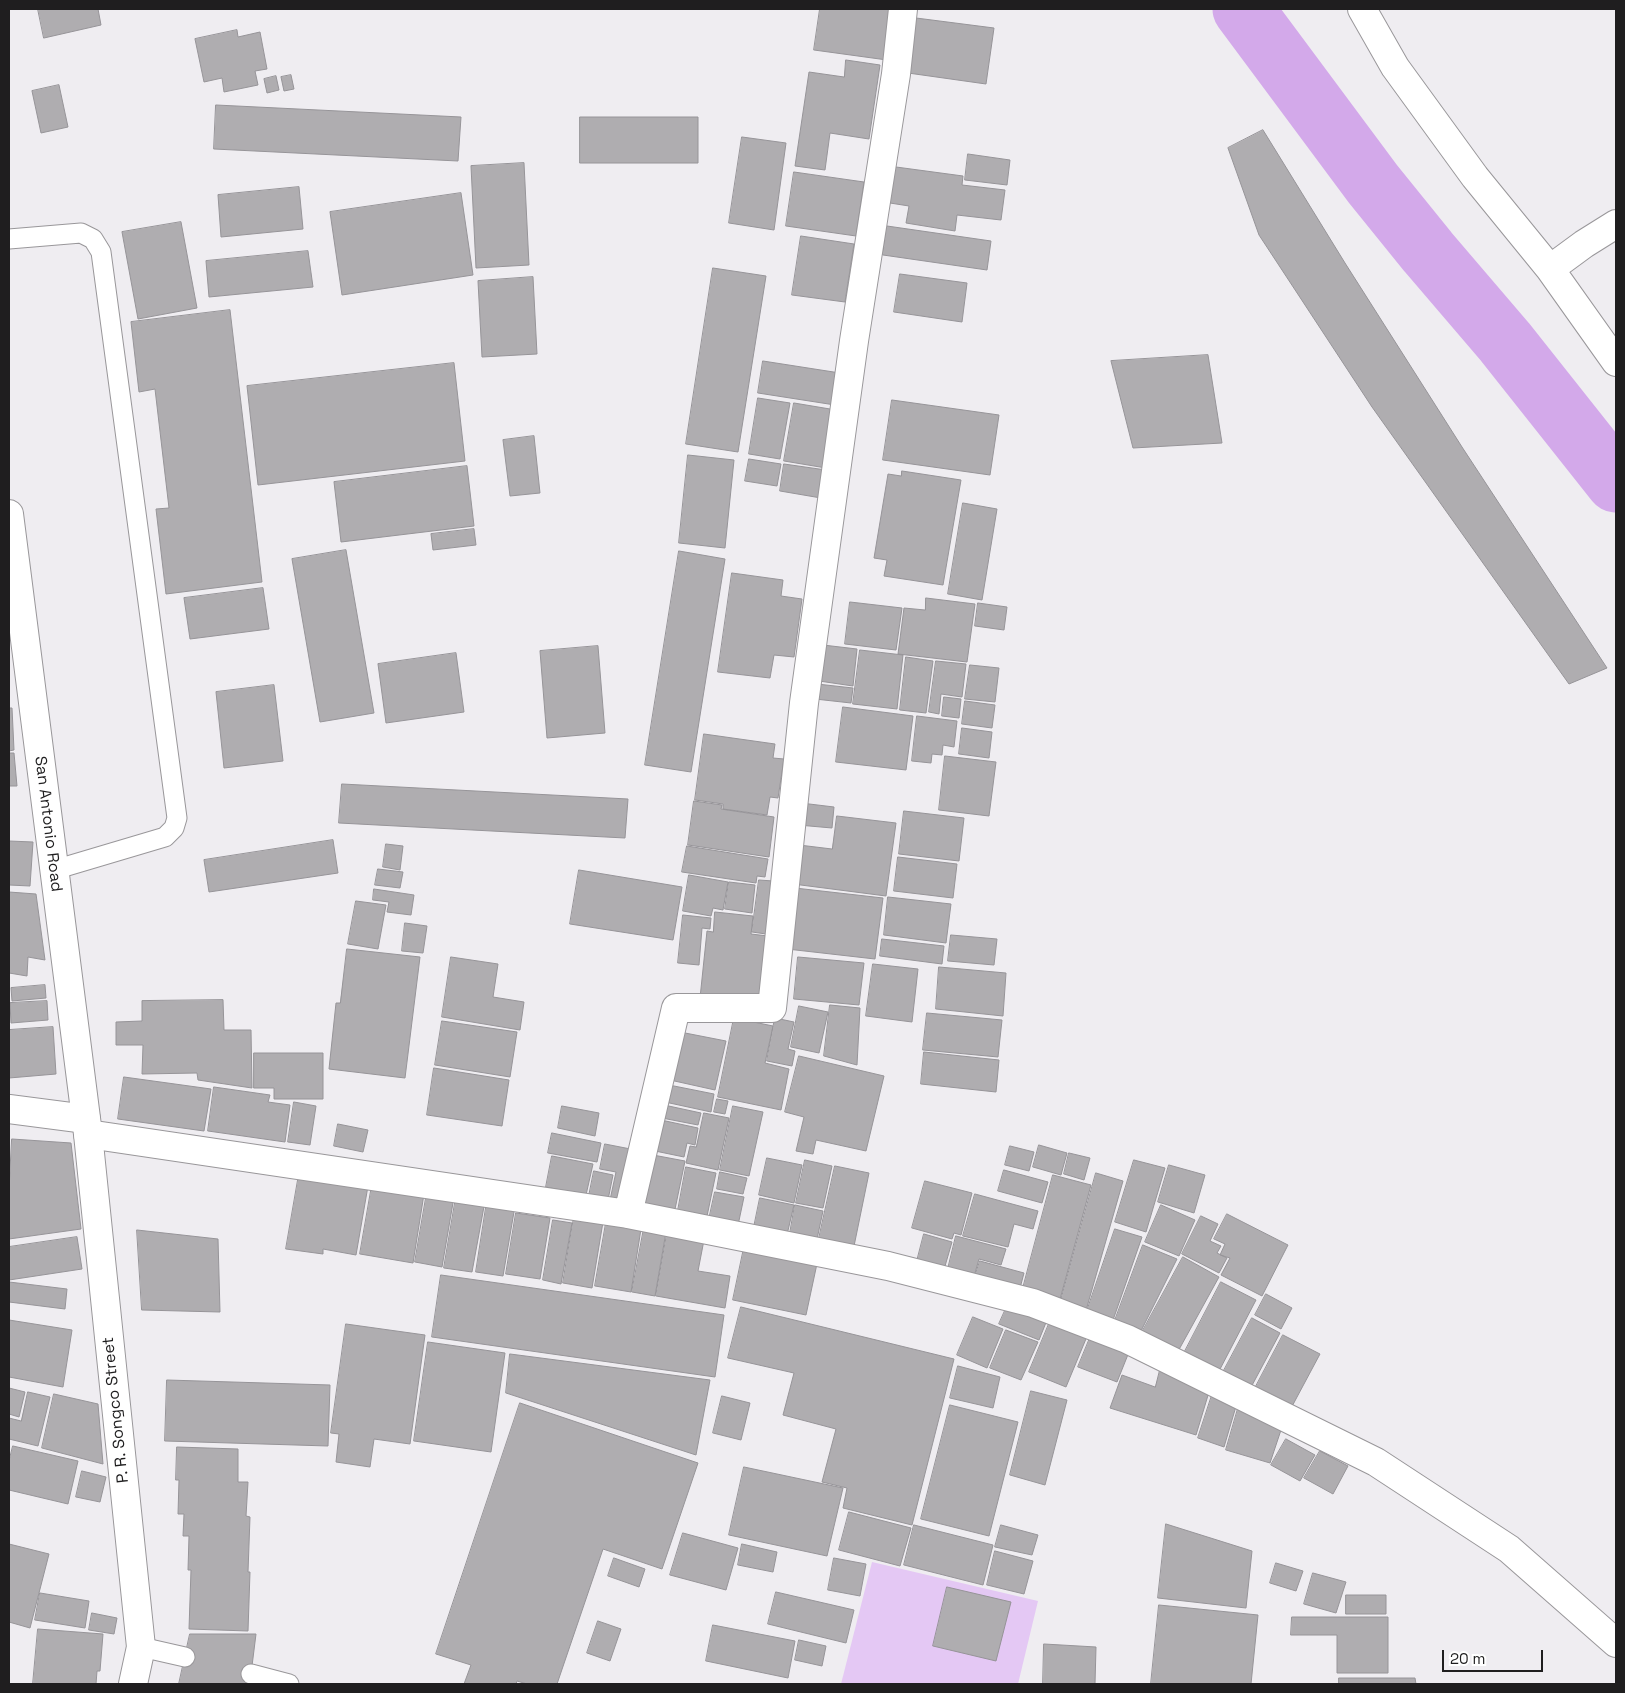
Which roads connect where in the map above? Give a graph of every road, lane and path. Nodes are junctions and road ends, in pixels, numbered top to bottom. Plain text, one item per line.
1 (903, 9) edge
2 (1362, 9) edge
3 (1616, 224) edge
4 (9, 240) edge
5 (1550, 269) junction
6 (1616, 362) edge
7 (9, 514) edge
8 (54, 870) junction
9 (9, 1110) edge
10 (87, 1127) junction
11 (628, 1214) junction
12 (1616, 1644) edge
13 (141, 1646) junction
14 (185, 1657) dead end
15 (252, 1674) dead end
16 (133, 1684) edge
17 (289, 1684) edge

1 - 11 street
2 - 5 street
3 - 5 street
4 - 8 lane
5 - 6 street
7 - 8 street, San Antonio Road
8 - 10 street, San Antonio Road
9 - 10 street
10 - 11 street
10 - 13 street, P. R. Songco Street
11 - 12 street
13 - 14 lane
13 - 16 street, P. R. Songco Street
15 - 17 lane

